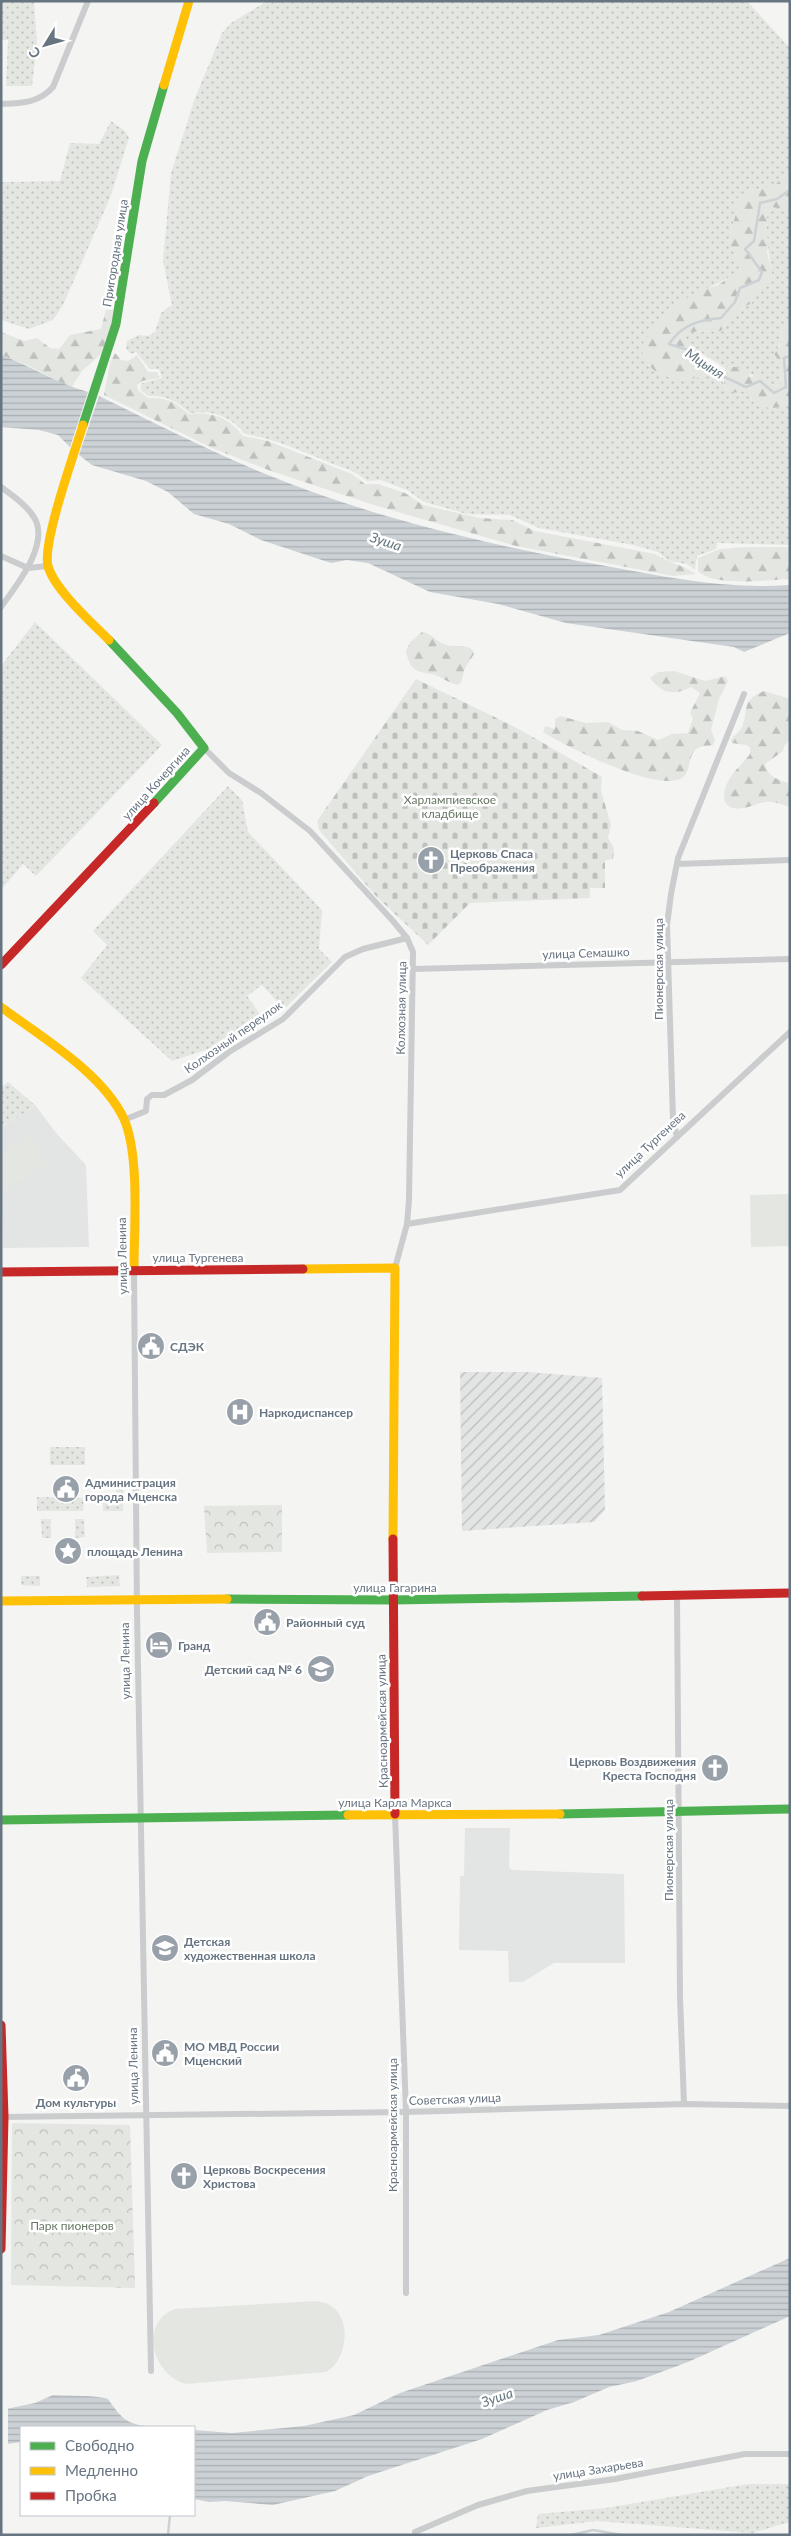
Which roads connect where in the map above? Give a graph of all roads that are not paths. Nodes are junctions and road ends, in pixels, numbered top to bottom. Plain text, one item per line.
1 (88, 1) edge
2 (189, 1) edge
3 (1, 104) edge
4 (1, 487) edge
5 (1, 556) edge
6 (48, 566) junction
7 (28, 568) junction
8 (1, 607) edge
9 (744, 694) dead end
10 (204, 748) junction
11 (790, 860) edge
12 (677, 864) junction
13 (407, 938) junction
14 (790, 959) edge
15 (668, 961) junction
16 (1, 965) edge
17 (413, 969) junction
18 (1, 1007) edge
19 (790, 1032) edge
20 (124, 1120) junction
21 (677, 1137) junction
22 (407, 1224) junction
23 (395, 1268) junction
24 (134, 1270) junction
25 (1, 1272) edge
26 (790, 1593) edge
27 (677, 1595) junction
28 (137, 1598) junction
29 (393, 1600) junction
30 (1, 1602) edge
31 (790, 1809) edge
32 (679, 1813) junction
33 (395, 1814) junction
34 (140, 1816) junction
35 (1, 1820) edge
36 (1, 2025) edge
37 (684, 2104) junction
38 (790, 2106) edge
39 (406, 2112) junction
40 (146, 2114) junction
41 (2, 2117) edge
42 (1, 2249) edge
43 (406, 2293) dead end
44 (151, 2371) dead end
45 (790, 2454) edge
46 (415, 2532) dead end

1 - 3 street
2 - 6 main road, Пригородная улица
4 - 7 street
5 - 7 street
6 - 7 street
6 - 10 main road, улица Кочергина
7 - 8 street
9 - 12 street, Пионерская улица
10 - 13 street, Колхозная улица
10 - 16 main road, улица Кочергина
11 - 12 street
12 - 15 street, Пионерская улица
13 - 17 street, Колхозная улица
13 - 20 street, Колхозный переулок
14 - 15 street, улица Семашко
15 - 17 street, улица Семашко
15 - 21 street, Пионерская улица
17 - 22 street, Колхозная улица
18 - 20 main road, улица Ленина
19 - 21 street, улица Тургенева
20 - 24 main road, улица Ленина
21 - 22 street, улица Тургенева
22 - 23 street, Колхозная улица
23 - 24 main road, улица Тургенева
23 - 29 main road, Красноармейская улица
24 - 25 main road, улица Тургенева
24 - 28 street, улица Ленина
26 - 27 main road, улица Гагарина
27 - 29 main road, улица Гагарина
27 - 32 street, Пионерская улица
28 - 29 main road, улица Гагарина
28 - 30 main road, улица Гагарина
28 - 34 street, улица Ленина
29 - 33 main road, Красноармейская улица
31 - 32 main road, улица Карла Маркса
32 - 33 main road, улица Карла Маркса
32 - 37 street, Пионерская улица
33 - 34 main road, улица Карла Маркса
33 - 39 street, Красноармейская улица
34 - 35 main road, улица Карла Маркса
34 - 40 street, улица Ленина
36 - 41 main road
37 - 38 street, Советская улица
37 - 39 street, Советская улица
39 - 40 street, Советская улица
39 - 43 street, Красноармейская улица
40 - 41 street, Советская улица
40 - 44 street, улица Ленина
41 - 42 main road
45 - 46 street, улица Захарьева

